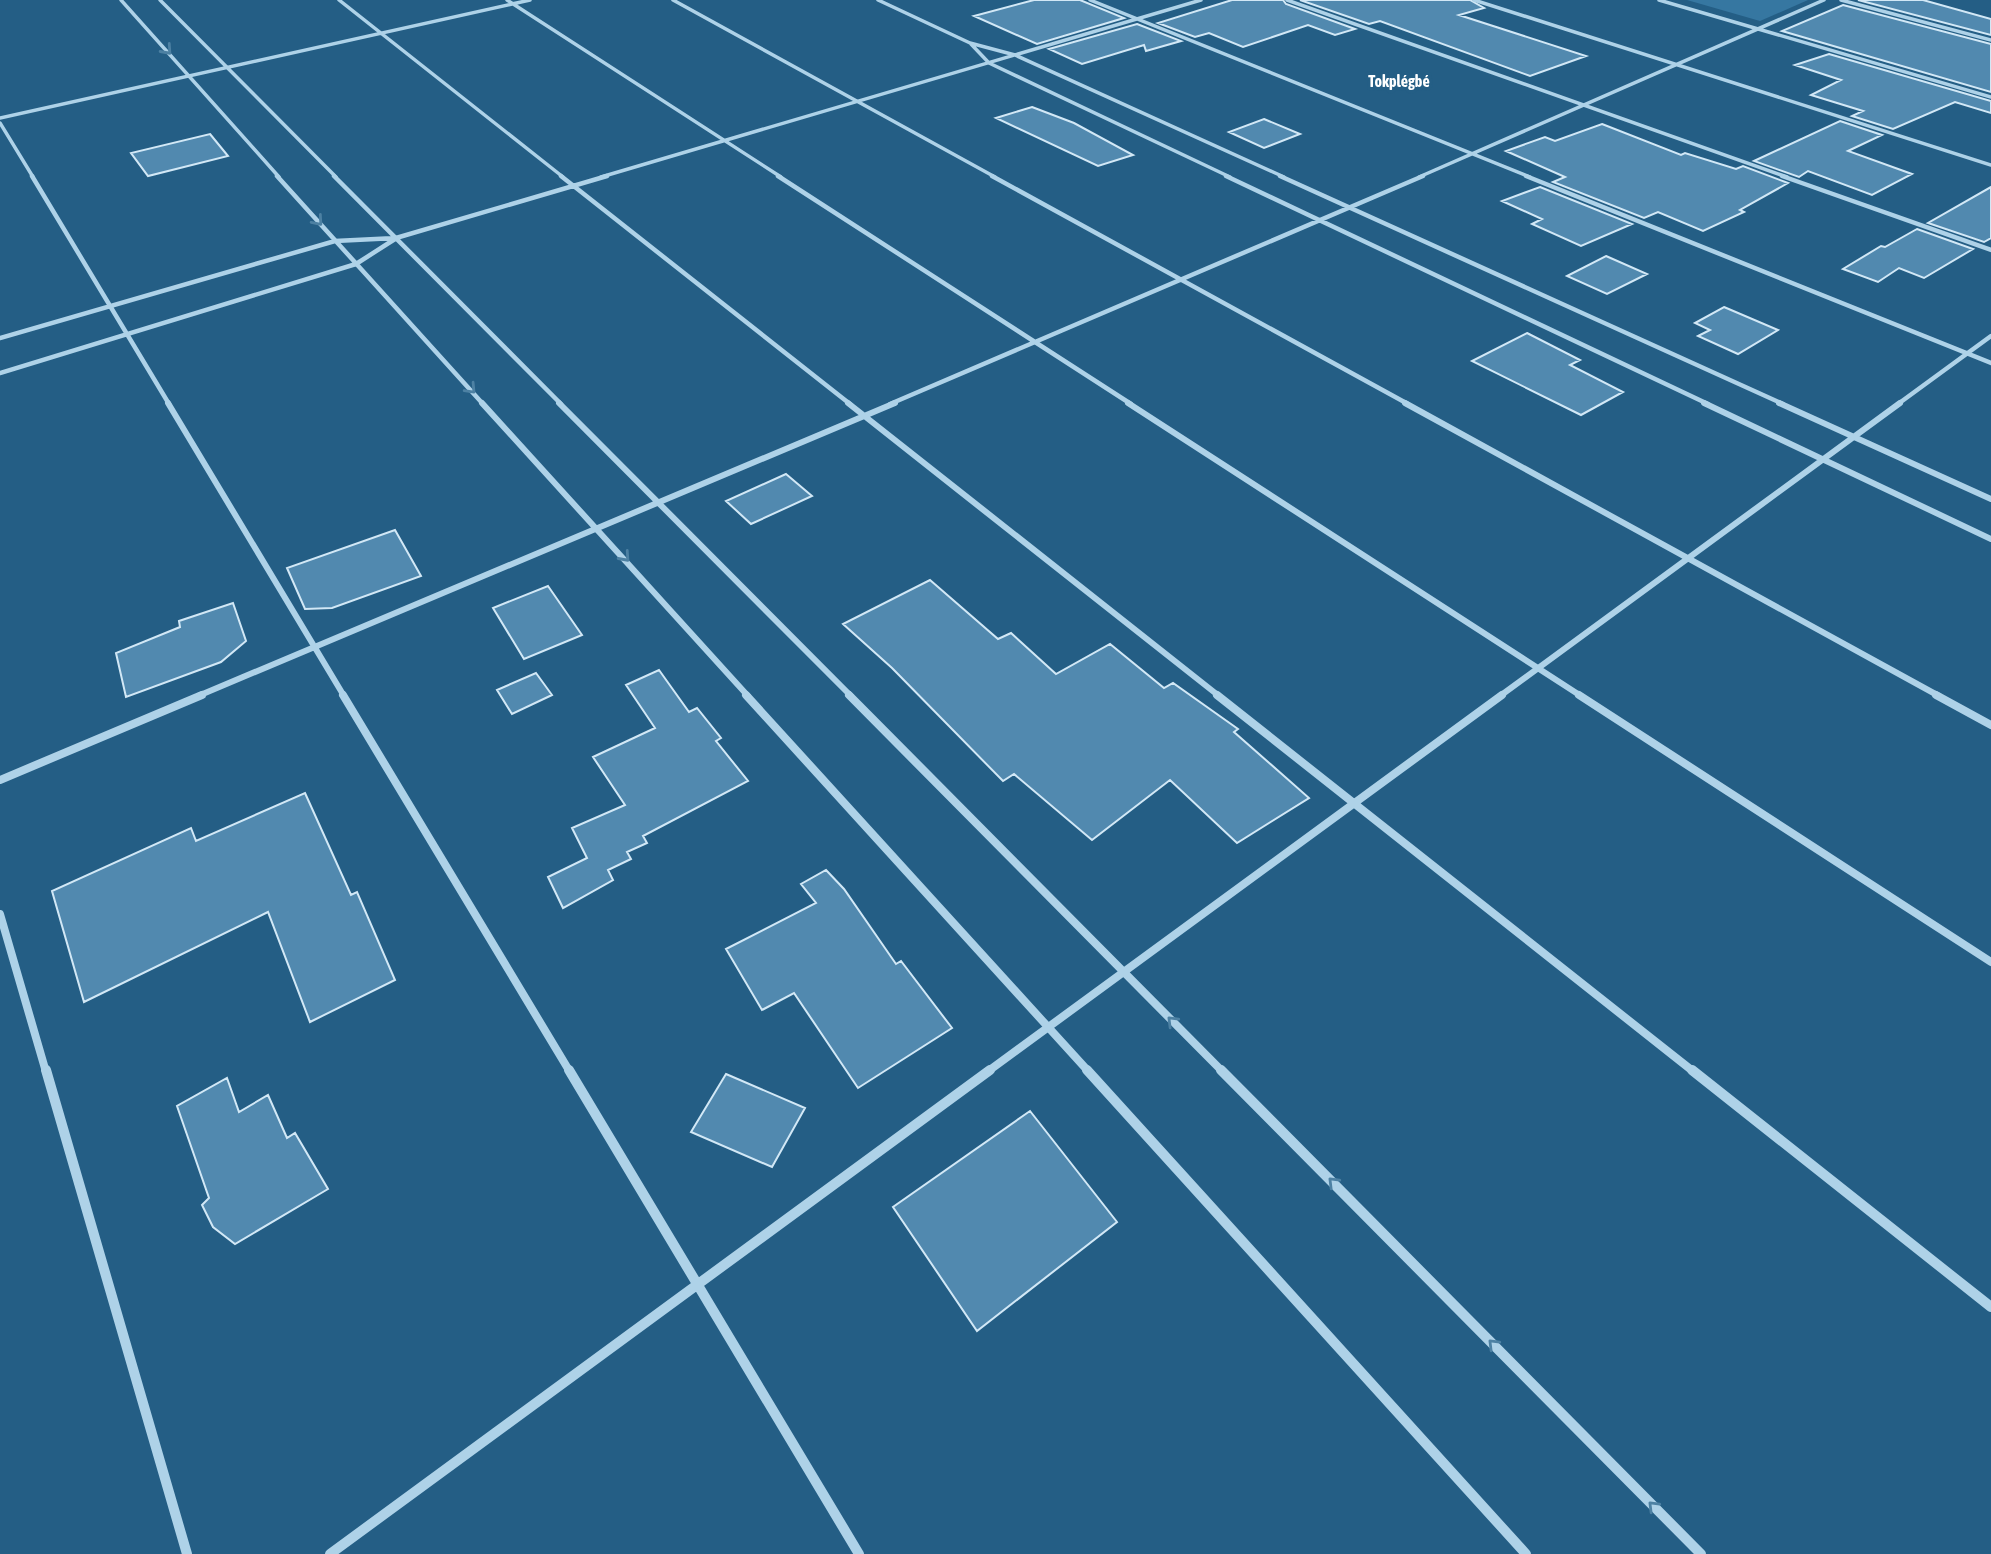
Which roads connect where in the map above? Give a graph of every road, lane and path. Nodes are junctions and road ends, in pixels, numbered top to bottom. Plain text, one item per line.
1 (121, 0) edge
2 (160, 0) edge
3 (338, 0) edge
4 (530, 0) edge
5 (673, 0) edge
6 (877, 0) edge
7 (1090, 0) edge
8 (1201, 0) edge
9 (1287, 0) edge
10 (1474, 0) edge
11 (1659, 0) edge
12 (1824, 0) edge
13 (1841, 0) edge
14 (510, 2) edge
15 (1138, 19) junction
16 (1758, 29) junction
17 (380, 33) junction
18 (1991, 40) edge
19 (970, 43) junction
20 (1015, 55) junction
21 (989, 63) junction
22 (1676, 65) junction
23 (227, 67) junction
24 (190, 75) junction
25 (1991, 97) edge
26 (857, 102) junction
27 (1583, 105) junction
28 (0, 120) edge
29 (724, 141) junction
30 (1472, 154) junction
31 (1991, 165) edge
32 (573, 186) junction
33 (1350, 207) junction
34 (1321, 221) junction
35 (396, 238) junction
36 (335, 241) junction
37 (1991, 250) edge
38 (356, 264) junction
39 (1183, 281) junction
40 (109, 307) junction
41 (126, 334) junction
42 (1991, 336) edge
43 (0, 338) edge
44 (1034, 342) junction
45 (1967, 353) junction
46 (1991, 363) edge
47 (0, 373) edge
48 (864, 416) junction
49 (1854, 436) junction
50 (1823, 459) junction
51 (1991, 499) edge
52 (659, 504) junction
53 (599, 528) junction
54 (1991, 539) edge
55 (1688, 558) junction
56 (313, 647) junction
57 (1538, 668) junction
58 (1991, 725) edge
59 (0, 780) edge
60 (1354, 803) junction
61 (0, 915) edge
62 (1991, 962) edge
63 (1124, 972) junction
64 (1049, 1026) junction
65 (697, 1285) junction
66 (1991, 1307) edge
67 (187, 1554) edge
68 (330, 1554) edge
69 (859, 1554) edge
70 (1527, 1554) edge
71 (1701, 1554) edge

1 -> 24 street
2 - 23 street
3 - 17 street
4 - 14 street
5 - 26 street
6 - 19 street
7 - 15 street
8 - 15 street
9 - 27 street
10 - 22 street
11 - 16 street
12 - 16 street
13 - 18 street
14 - 17 street
14 - 29 street
15 - 20 street
15 - 30 street
16 - 22 street
16 - 25 street
17 - 23 street
17 - 32 street
19 - 20 street
19 - 21 street
20 - 21 street
20 - 33 street
21 - 26 street
21 - 34 street
22 - 27 street
22 - 31 street
23 - 24 street
23 - 35 street
24 - 28 street
24 -> 36 street
26 - 29 street
26 - 39 street
27 - 30 street
27 - 37 street
28 - 40 street
29 - 32 street
29 - 44 street
30 - 33 street
30 - 45 street
32 - 35 street
32 - 48 street
33 - 34 street
33 - 49 street
34 - 39 street
34 - 50 street
35 - 36 street
35 - 38 street
35 - 52 street
36 - 38 street
36 - 40 street
38 - 41 street
38 -> 53 street
39 - 44 street
39 - 55 street
40 - 41 street
40 - 43 street
41 - 47 street
41 - 56 street
42 - 45 street
44 - 48 street
44 - 57 street
45 - 46 street
45 - 49 street
48 - 52 street
48 - 60 street
49 - 50 street
49 - 51 street
50 - 54 street
50 - 55 street
52 - 53 street
52 - 63 street
53 - 56 street
53 -> 64 street
55 - 57 street
55 - 58 street
56 - 59 street
56 - 65 street
57 - 60 street
57 - 62 street
60 - 63 street
60 - 66 street
61 - 67 street
63 - 64 street
71 -> 63 street
64 - 65 street
64 - 70 street
65 - 68 street
65 - 69 street

